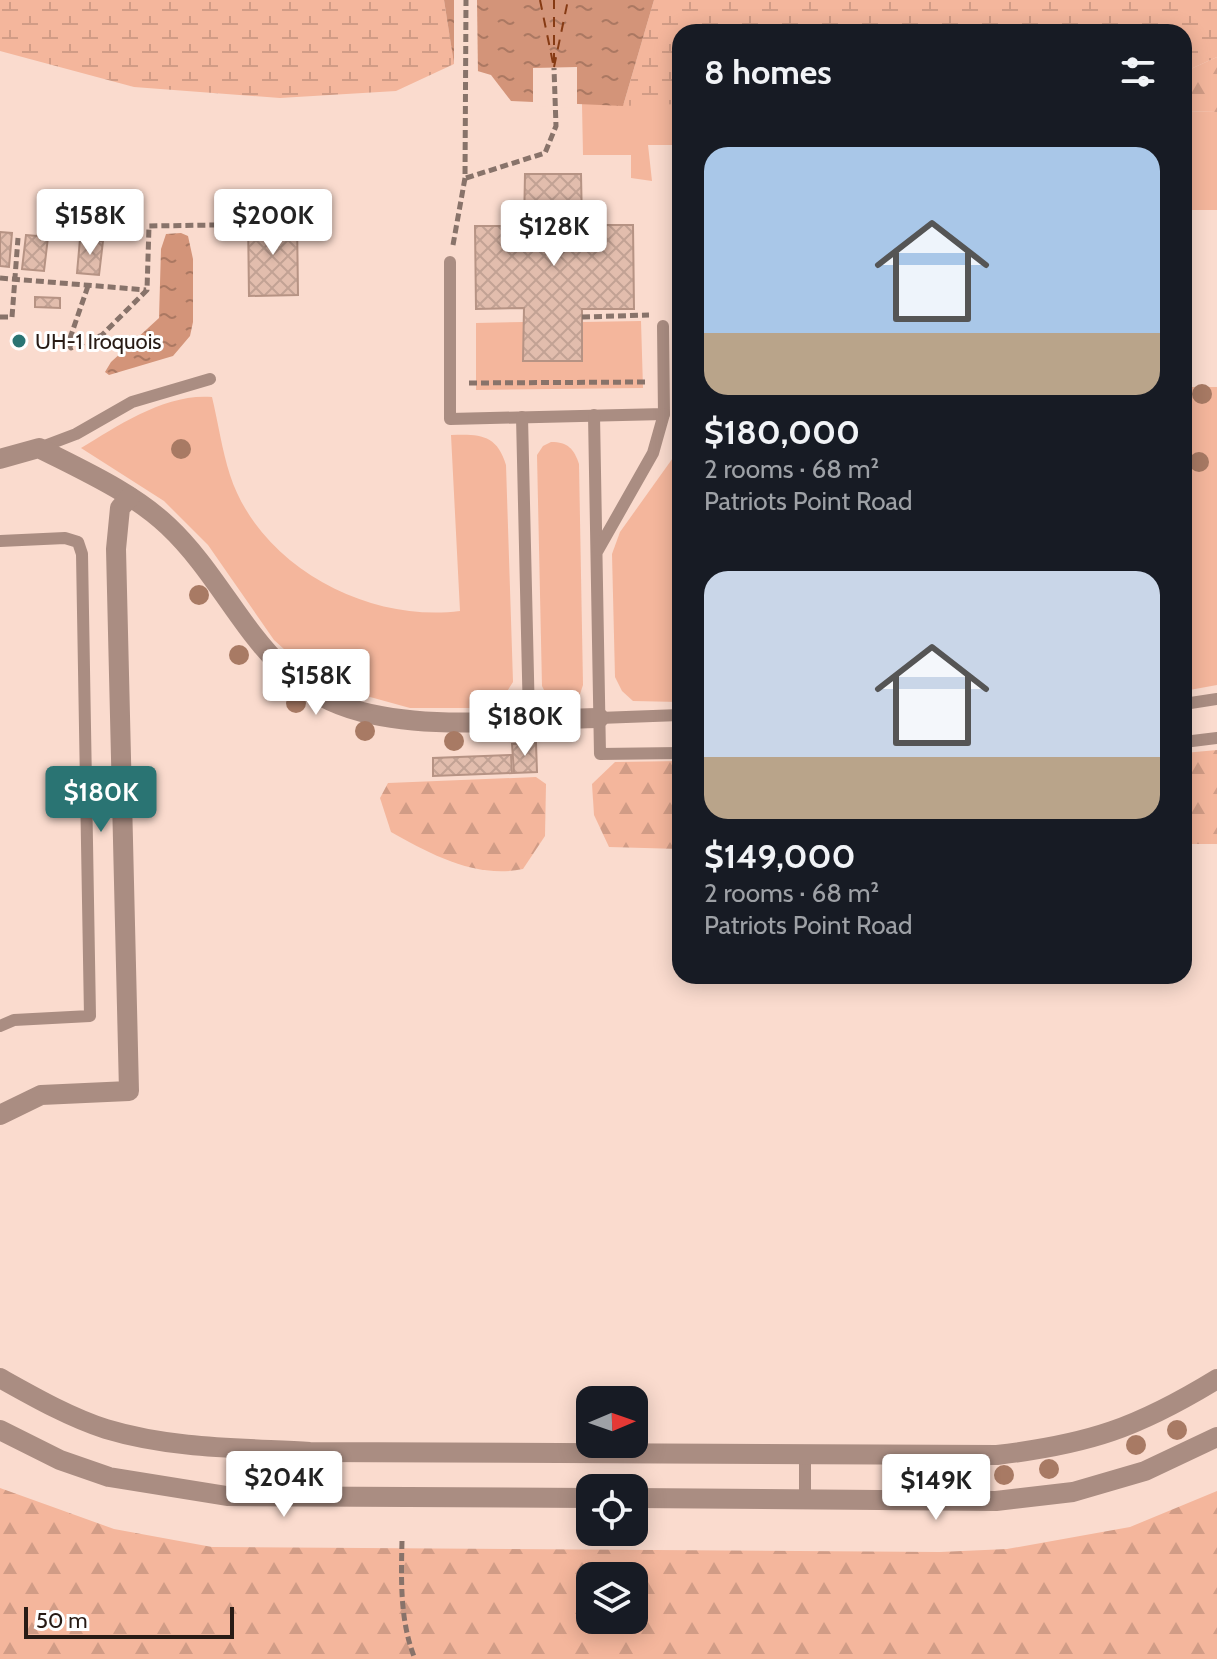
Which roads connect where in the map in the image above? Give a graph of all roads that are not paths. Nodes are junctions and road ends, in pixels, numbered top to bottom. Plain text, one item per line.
1 (450, 262) road end
2 (664, 321) road end
3 (210, 379) dead end
4 (664, 414) junction
5 (594, 415) junction
6 (522, 417) junction
7 (39, 448) junction
8 (0, 459) edge
9 (130, 497) junction
10 (0, 541) edge
11 (597, 552) junction
12 (1217, 699) edge
13 (1192, 703) edge
14 (672, 715) edge
15 (599, 718) junction
16 (529, 719) junction
17 (1217, 738) edge
18 (1192, 741) edge
19 (672, 753) edge
20 (0, 1026) edge
21 (0, 1115) edge
22 (0, 1378) edge
23 (1217, 1379) edge
24 (0, 1430) edge
25 (1217, 1437) edge
26 (805, 1453) junction
27 (576, 1498) edge
28 (648, 1498) edge
29 (805, 1499) junction

1 - 6 lane
2 - 4 lane
3 - 7 lane
4 - 5 lane
4 - 11 lane
5 - 6 lane
5 - 11 lane
6 - 16 lane
7 - 8 street
7 - 9 street
9 - 16 street
9 - 21 street
10 - 20 lane
11 - 15 lane
12 - 13 lane
14 - 15 lane
15 - 16 street
15 - 19 lane
17 - 18 lane
22 - 26 street
23 - 26 street
24 - 27 street
25 - 29 street
26 - 29 lane
28 - 29 street

